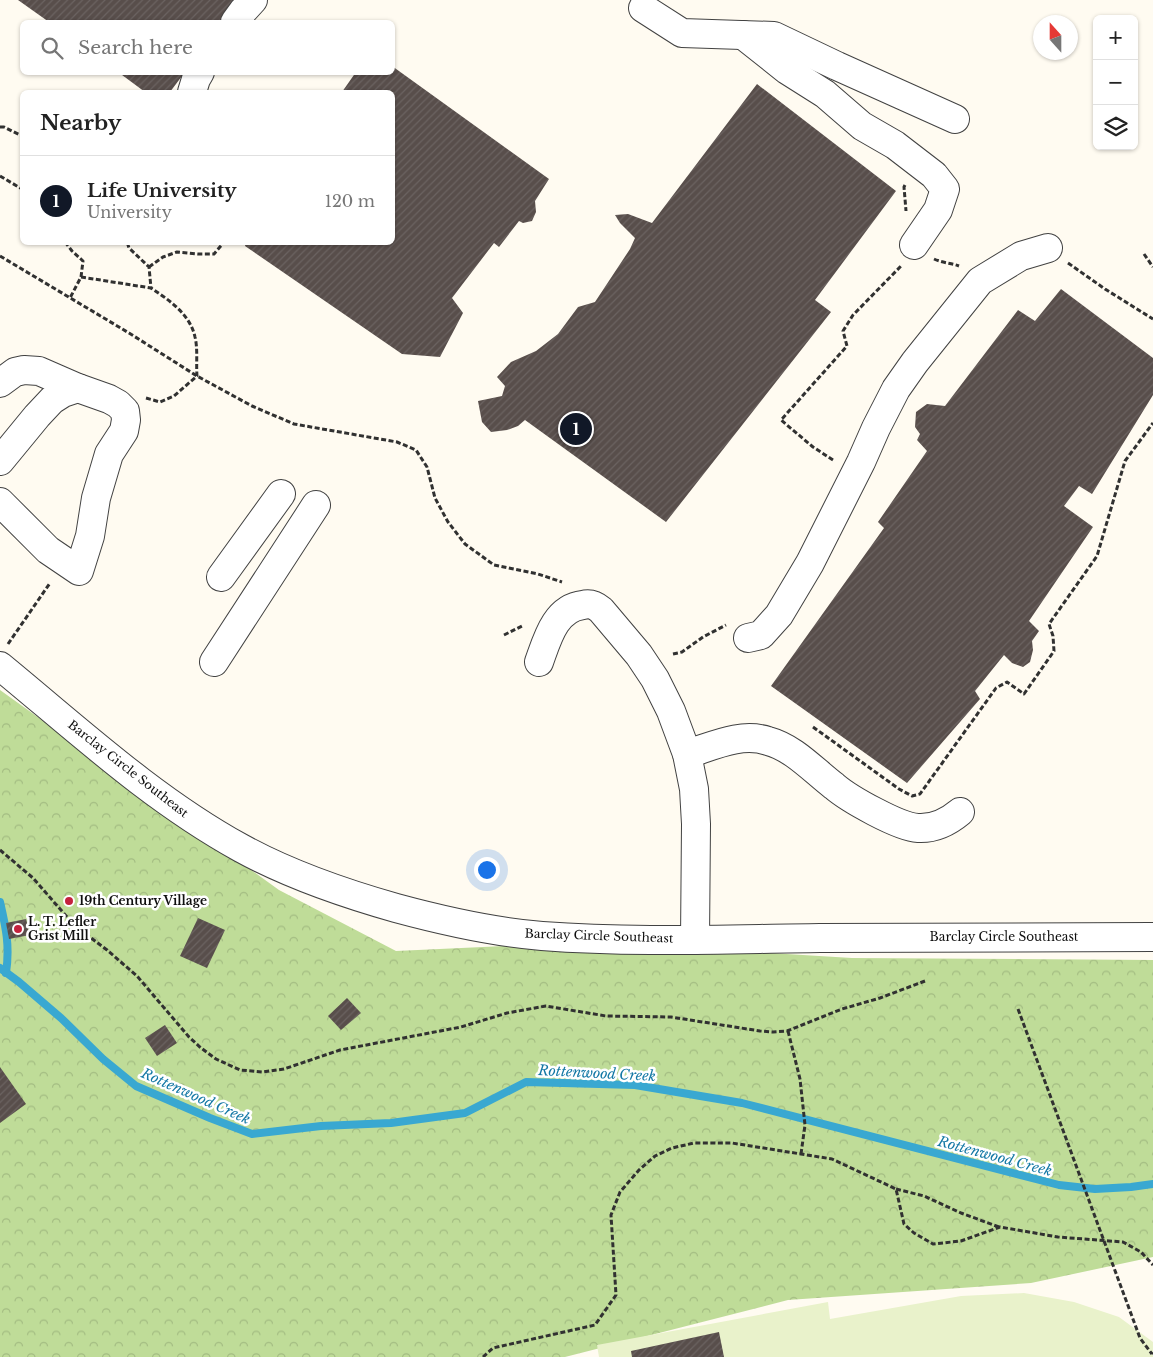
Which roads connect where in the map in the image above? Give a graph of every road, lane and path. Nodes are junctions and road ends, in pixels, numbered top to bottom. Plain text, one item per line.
1 (253, 0) edge
2 (643, 8) dead end
3 (236, 20) edge
4 (744, 35) junction
5 (198, 75) edge
6 (193, 90) edge
7 (955, 119) dead end
8 (0, 127) edge
9 (20, 135) edge
10 (0, 176) edge
11 (20, 188) edge
12 (67, 245) edge
13 (128, 245) edge
14 (222, 245) edge
15 (1048, 248) joint
16 (1144, 254) dead end
17 (915, 255) junction
18 (0, 256) edge
19 (149, 267) junction
20 (1153, 267) edge
21 (82, 276) junction
22 (980, 282) junction
23 (151, 288) junction
24 (70, 298) junction
25 (1153, 318) edge
26 (197, 376) junction
27 (0, 384) edge
28 (78, 388) junction
29 (135, 404) junction
30 (1153, 423) edge
31 (0, 461) edge
32 (855, 473) junction
33 (281, 494) dead end
34 (0, 502) edge
35 (316, 505) dead end
36 (221, 576) dead end
37 (562, 582) dead end
38 (44, 594) dead end
39 (703, 637) dead end
40 (748, 638) dead end
41 (673, 654) dead end
42 (3, 656) edge
43 (214, 662) dead end
44 (539, 662) dead end
45 (813, 727) dead end
46 (687, 754) junction
47 (960, 812) dead end
48 (0, 850) edge
49 (1153, 936) edge
50 (695, 940) junction
51 (925, 981) dead end
52 (1018, 1009) dead end
53 (788, 1031) junction
54 (801, 1154) junction
55 (896, 1189) junction
56 (1000, 1227) junction
57 (1153, 1265) edge
58 (1152, 1354) edge
59 (483, 1357) edge

1 - 3 street
2 - 4 street
4 - 7 street
4 - 17 street
5 - 6 street
8 - 9 path
10 - 11 path
12 - 21 path
13 - 19 path
14 - 19 path
15 - 22 street
15 - 25 path
16 - 20 path
17 - 22 path
17 - 32 path
18 - 24 path
19 - 23 path
21 - 23 path
21 - 24 path
22 - 32 street
23 - 26 path
24 - 26 path
26 - 29 path
26 - 37 path
27 - 28 street
28 - 29 street
28 - 31 street
29 - 34 street
30 - 45 path
32 - 40 street
33 - 36 street
35 - 43 street
38 - 42 path
39 - 41 path
42 - 50 street, Barclay Circle Southeast
44 - 46 street
46 - 47 street
46 - 50 street
48 - 53 path
49 - 50 street, Barclay Circle Southeast
51 - 53 path
52 - 58 path, bridge
53 - 54 path
54 - 55 path
54 - 59 path
55 - 56 path
55 - 56 path
56 - 57 path

